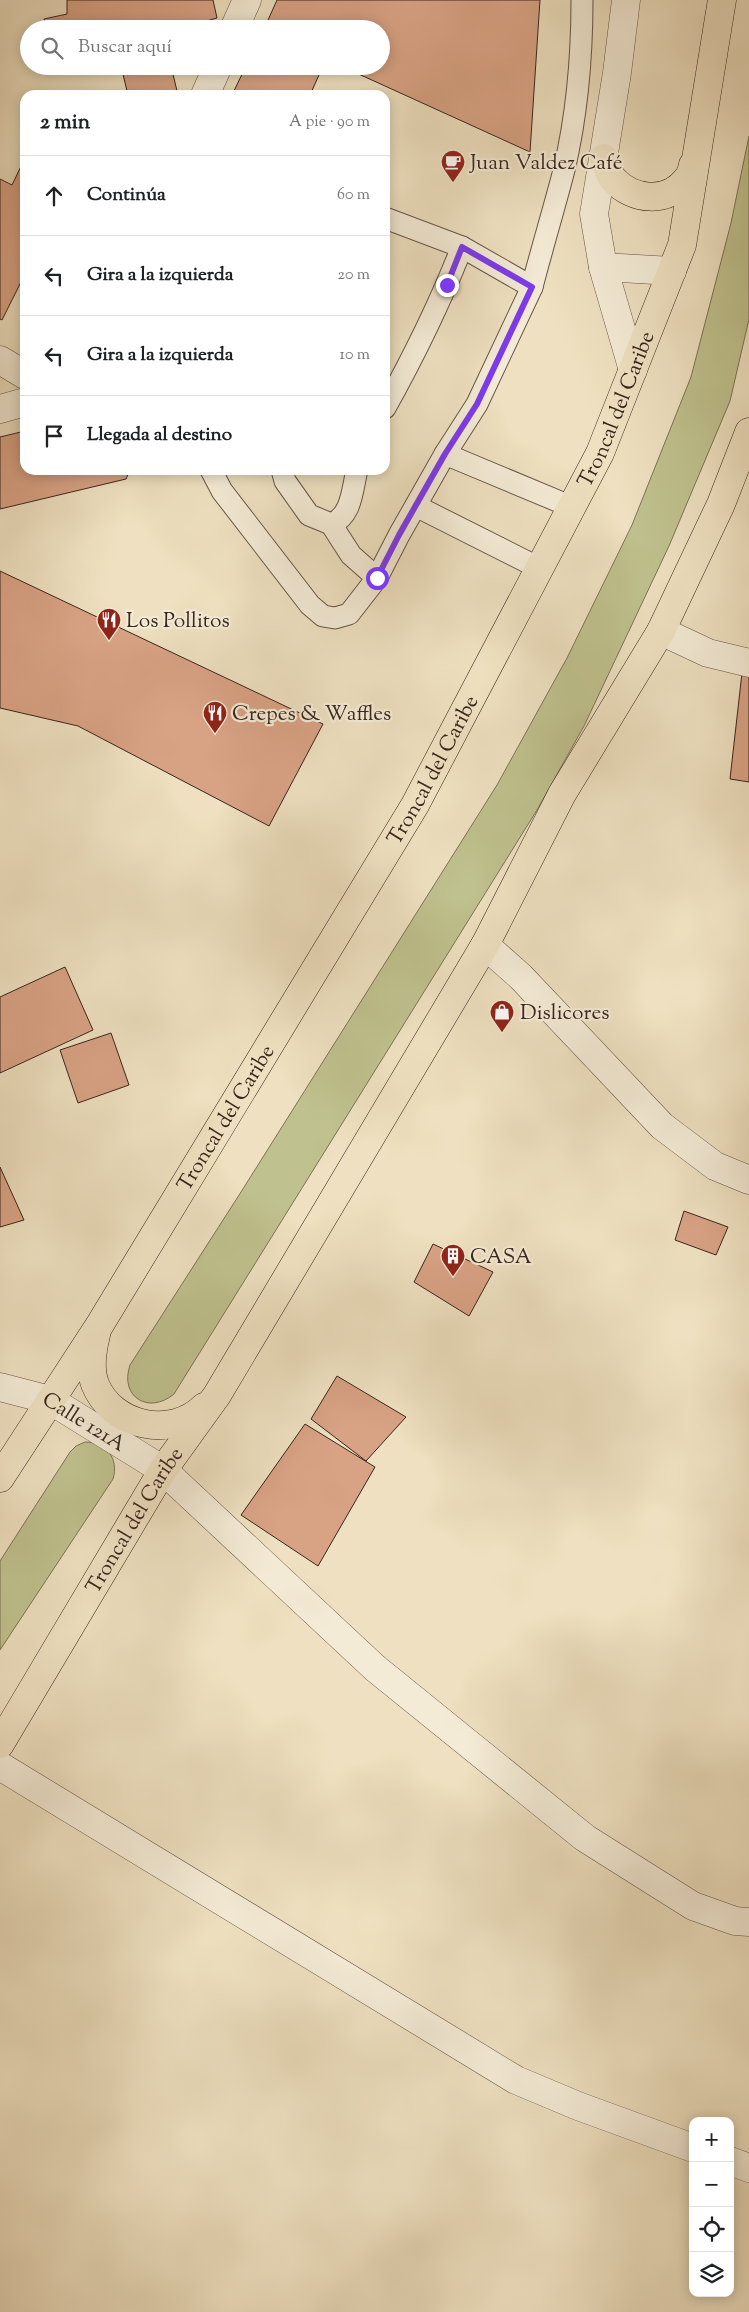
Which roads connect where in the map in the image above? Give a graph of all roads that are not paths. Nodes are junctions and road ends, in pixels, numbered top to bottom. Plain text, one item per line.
1 (247, 0) edge
2 (582, 0) edge
3 (626, 0) edge
4 (722, 0) edge
5 (238, 20) edge
6 (214, 75) edge
7 (207, 90) edge
8 (604, 158) junction
9 (696, 159) junction
10 (390, 226) edge
11 (462, 247) junction
12 (603, 266) junction
13 (672, 271) junction
14 (532, 287) junction
15 (0, 360) edge
16 (633, 370) junction
17 (20, 372) edge
18 (390, 399) edge
19 (20, 403) edge
20 (0, 408) edge
21 (749, 432) edge
22 (445, 454) junction
23 (214, 475) edge
24 (283, 475) edge
25 (356, 475) edge
26 (416, 506) junction
27 (572, 507) junction
28 (331, 524) junction
29 (540, 568) junction
30 (377, 578) junction
31 (661, 631) junction
32 (749, 663) edge
33 (485, 945) junction
34 (749, 1180) edge
35 (99, 1326) junction
36 (0, 1387) edge
37 (216, 1395) junction
38 (50, 1400) junction
39 (163, 1470) junction
40 (0, 1478) edge
41 (0, 1744) edge
42 (0, 1766) edge
43 (749, 1922) edge
44 (689, 2147) edge
45 (733, 2162) edge
46 (749, 2168) edge

1 - 5 street
2 - 14 lane
3 - 8 street
4 - 9 highway, Troncal del Caribe
6 - 7 street
8 - 9 highway
8 - 12 street
9 - 13 highway, Troncal del Caribe
10 - 11 lane
11 - 14 lane
11 - 18 lane
12 - 13 street
12 - 16 street
13 - 16 highway, Troncal del Caribe
14 - 22 lane
15 - 17 street
16 - 27 highway, Troncal del Caribe
19 - 20 street
21 - 31 highway, Troncal del Caribe
22 - 26 lane
22 - 27 lane
23 - 30 lane
24 - 28 lane
25 - 28 lane
26 - 29 lane
26 - 30 lane
27 - 29 highway, Troncal del Caribe
28 - 30 lane
29 - 35 highway, Troncal del Caribe
31 - 32 street
31 - 33 highway, Troncal del Caribe
33 - 34 street
33 - 37 highway, Troncal del Caribe
35 - 37 highway
35 - 38 highway, Troncal del Caribe
36 - 38 street, Calle 121A
37 - 39 highway, Troncal del Caribe
38 - 39 street, Calle 121A
38 - 40 highway, Troncal del Caribe
39 - 41 highway, Troncal del Caribe
39 - 43 street, Calle 121A
42 - 44 street
45 - 46 street

